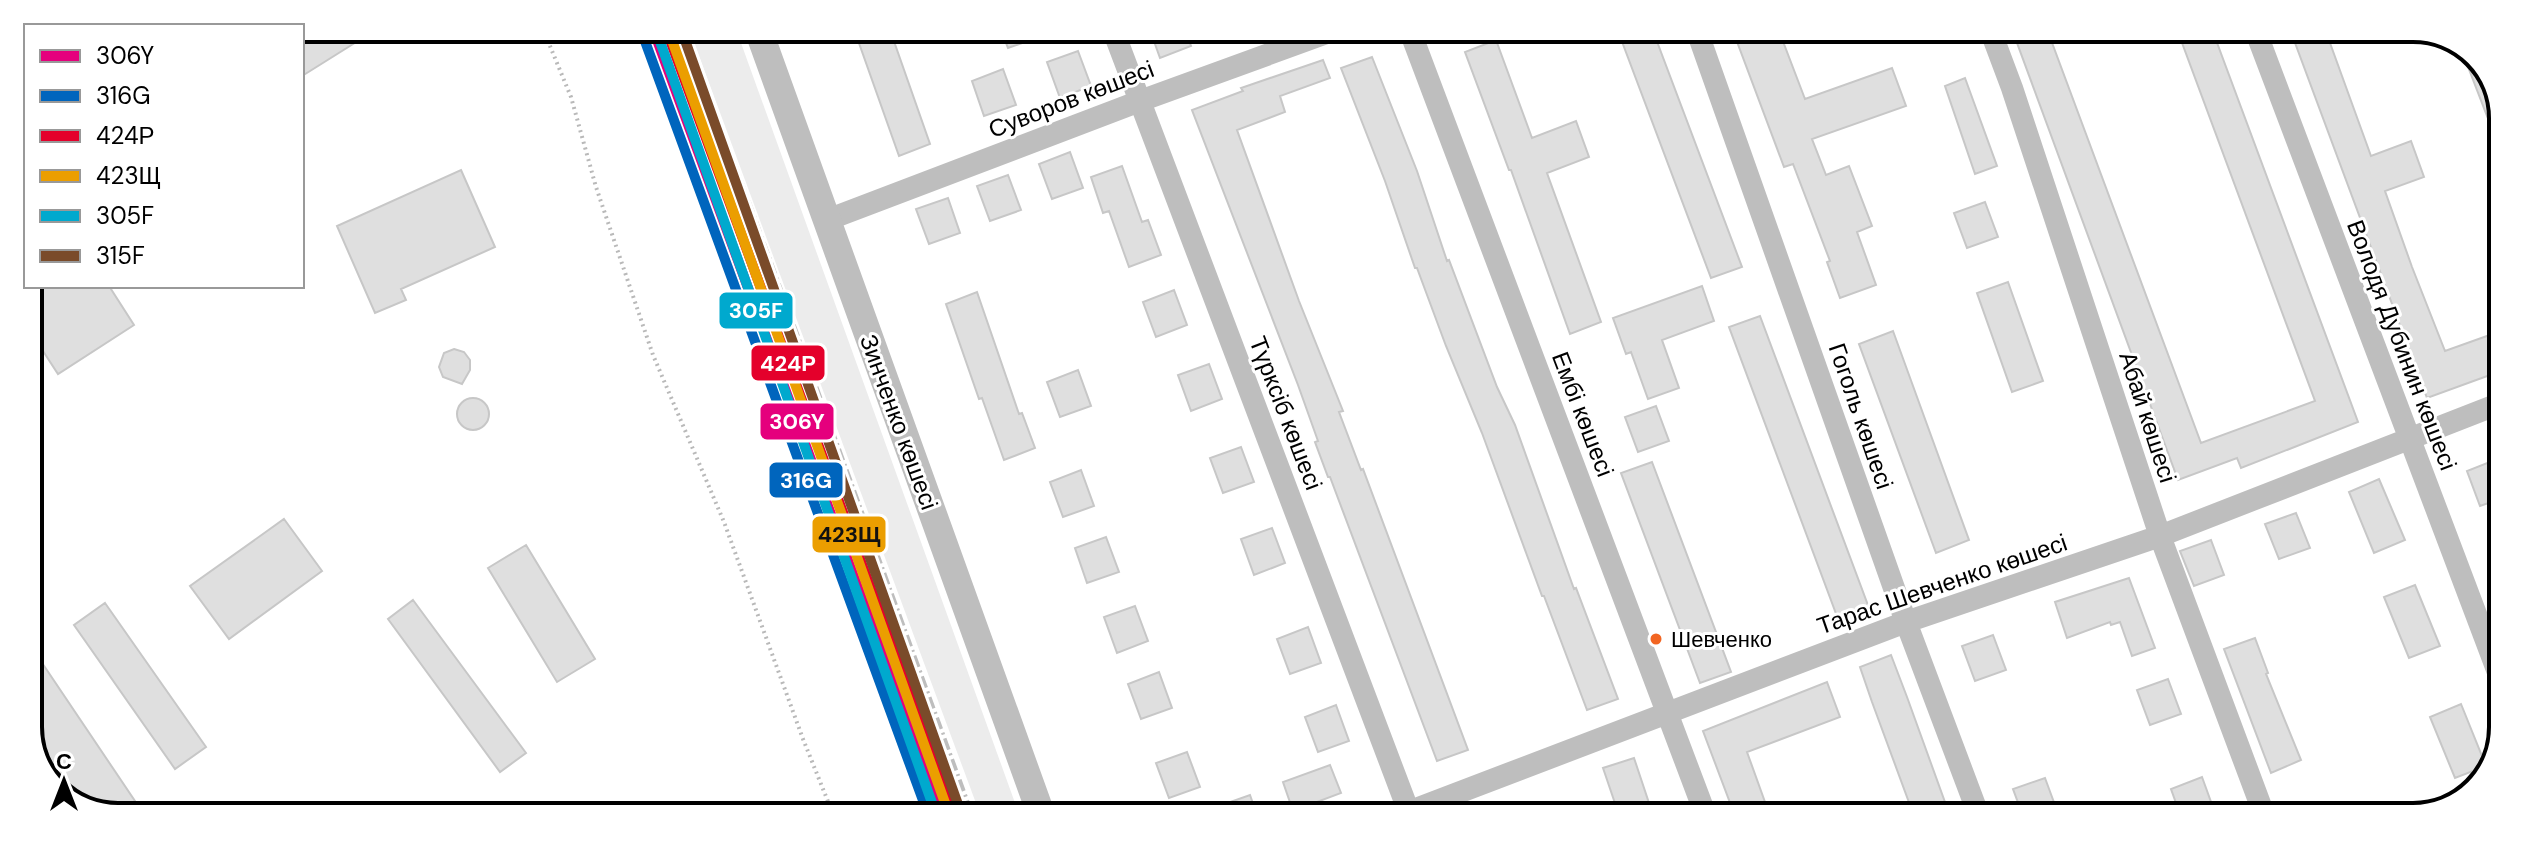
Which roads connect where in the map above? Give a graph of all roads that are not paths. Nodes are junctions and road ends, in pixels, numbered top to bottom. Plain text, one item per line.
1 (763, 42) edge
2 (1118, 42) edge
3 (1302, 42) edge
4 (1414, 42) edge
5 (1701, 42) edge
6 (1995, 42) edge
7 (2260, 42) edge
8 (1140, 101) junction
9 (827, 220) junction
10 (2489, 408) edge
11 (2409, 438) junction
12 (2160, 536) junction
13 (1906, 622) junction
14 (2489, 632) edge
15 (1668, 712) junction
16 (1037, 803) edge
17 (1402, 803) edge
18 (1434, 803) edge
19 (1701, 803) edge
20 (1974, 803) edge
21 (2260, 803) edge

1 - 9 main road, Зинченко көшесі
2 - 8 street, Түрксіб көшесі
3 - 8 street, Суворов көшесі
4 - 15 street, Ембі көшесі
5 - 13 street, Гоголь көшесі
6 - 12 street, Абай көшесі
7 - 11 street, Володя Дубинин көшесі
8 - 9 street, Суворов көшесі
8 - 17 street, Түрксіб көшесі
9 - 16 main road, Зинченко көшесі
10 - 11 street, Тарас Шевченко көшесі
11 - 12 street, Тарас Шевченко көшесі
11 - 14 street, Володя Дубинин көшесі
12 - 13 street, Тарас Шевченко көшесі
12 - 21 street, Абай көшесі
13 - 15 street, Тарас Шевченко көшесі
13 - 20 street, Гоголь көшесі
15 - 18 street, Тарас Шевченко көшесі
15 - 19 street, Ембі көшесі

